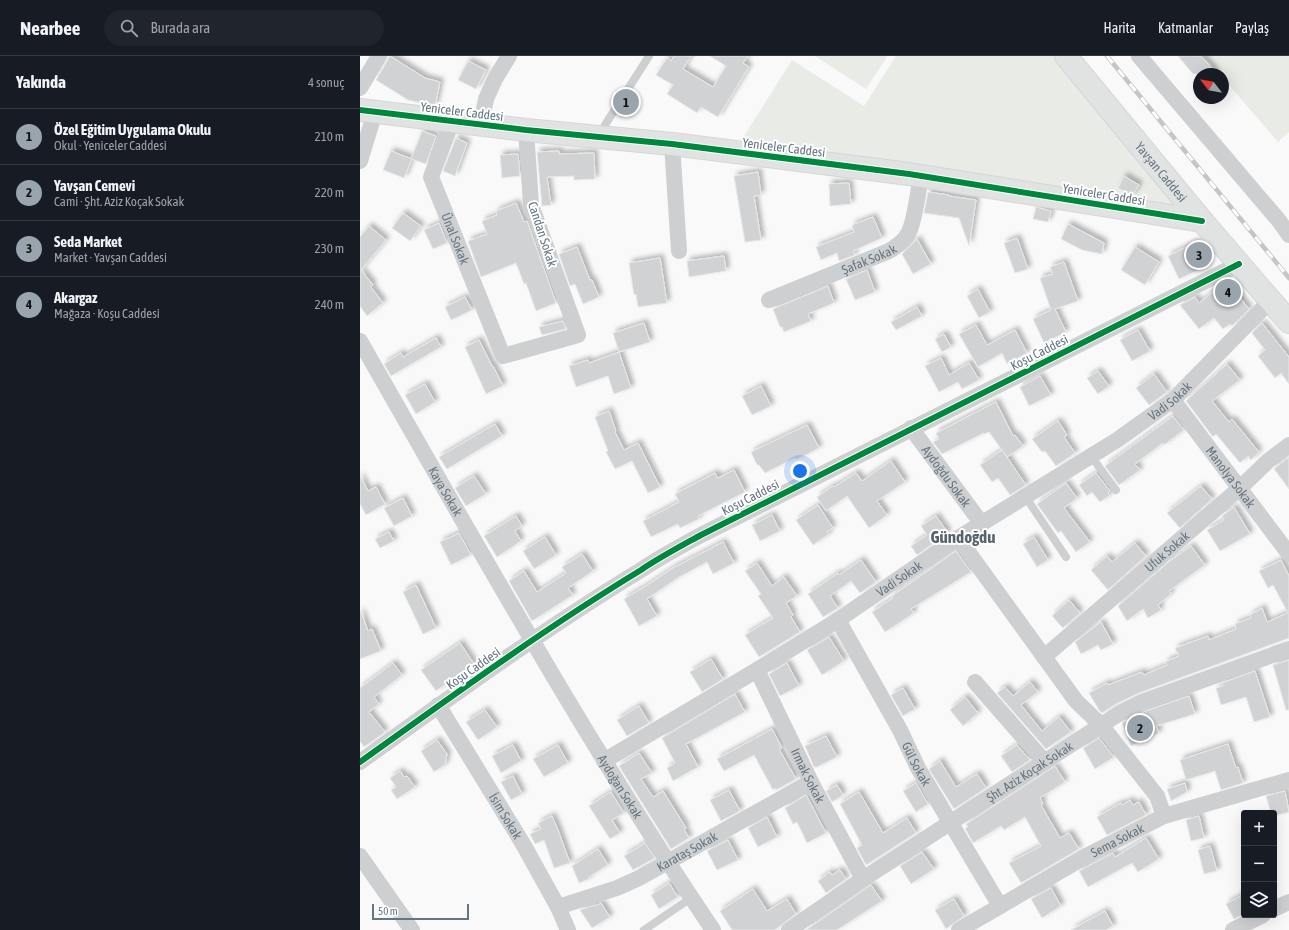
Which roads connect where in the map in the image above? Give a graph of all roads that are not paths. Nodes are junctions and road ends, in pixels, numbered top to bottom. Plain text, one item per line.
1 (379, 56) edge
2 (509, 56) edge
3 (649, 56) edge
4 (1066, 56) edge
5 (1139, 56) edge
6 (360, 88) edge
7 (367, 111) edge
8 (452, 121) junction
9 (482, 124) junction
10 (526, 130) junction
11 (604, 137) junction
12 (672, 144) junction
13 (360, 161) edge
14 (921, 176) junction
15 (1285, 218) edge
16 (1202, 221) junction
17 (1289, 235) edge
18 (679, 251) dead end
19 (1239, 264) junction
20 (769, 300) dead end
21 (1270, 300) junction
22 (1289, 322) edge
23 (578, 335) joint
24 (360, 342) edge
25 (1173, 400) junction
26 (911, 428) junction
27 (1289, 445) edge
28 (1091, 456) junction
29 (1240, 488) junction
30 (1116, 490) dead end
31 (1025, 496) junction
32 (982, 524) junction
33 (958, 538) junction
34 (1289, 554) edge
35 (1066, 558) dead end
36 (838, 620) junction
37 (532, 641) junction
38 (1289, 649) edge
39 (1044, 657) junction
40 (757, 670) junction
41 (975, 682) dead end
42 (438, 706) junction
43 (1101, 725) junction
44 (361, 761) edge
45 (604, 761) junction
46 (1044, 761) junction
47 (1289, 780) edge
48 (811, 782) junction
49 (1164, 816) junction
50 (951, 822) junction
51 (360, 856) edge
52 (668, 863) junction
53 (863, 879) junction
54 (691, 898) junction
55 (1289, 902) edge
56 (1000, 906) junction
57 (558, 907) junction
58 (1277, 908) edge
59 (1257, 918) edge
60 (412, 930) edge
61 (568, 930) edge
62 (644, 930) edge
63 (713, 930) edge
64 (789, 930) edge
65 (959, 930) edge
66 (1233, 930) edge

1 - 6 street
2 - 9 street
3 - 11 lane
4 - 16 street, Yavşan Caddesi
5 - 15 street
7 - 8 street, Yeniceler Caddesi
7 - 13 street
8 - 9 street, Yeniceler Caddesi
8 - 23 street, Ünal Sokak
9 - 10 street, Yeniceler Caddesi
10 - 11 street, Yeniceler Caddesi
10 - 23 street, Candan Sokak
11 - 12 street, Yeniceler Caddesi
12 - 14 street, Yeniceler Caddesi
12 - 18 street
14 - 16 street, Yeniceler Caddesi
14 - 20 street, Şafak Sokak
15 - 17 street
16 - 19 street, Yavşan Caddesi
19 - 21 street, Yavşan Caddesi
19 - 26 street, Koşu Caddesi
21 - 22 street, Yavşan Caddesi
21 - 25 street, Vadi Sokak
24 - 37 street, Kaya Sokak
25 - 28 street, Vadi Sokak
25 - 29 street, Manolya Sokak
26 - 32 street, Aydoğdu Sokak
26 - 37 street, Koşu Caddesi
27 - 29 street, Ufuk Sokak
28 - 30 lane
28 - 31 street, Vadi Sokak
29 - 34 street, Manolya Sokak
29 - 39 street, Ufuk Sokak
31 - 32 street, Vadi Sokak
31 - 35 lane
32 - 33 street, Vadi Sokak
33 - 36 street, Vadi Sokak
33 - 39 street
36 - 40 street, Vadi Sokak
36 - 50 street, Gül Sokak
37 - 42 street, Koşu Caddesi
37 - 45 street, Aydoğan Sokak
38 - 43 street, Şht. Aziz Koçak Sokak
39 - 43 street
40 - 45 street, Vadi Sokak
40 - 48 street, Irmak Sokak
41 - 46 street
42 - 44 street, Koşu Caddesi
42 - 57 street, İsim Sokak
43 - 46 street, Şht. Aziz Koçak Sokak
43 - 49 street
45 - 52 street, Aydoğan Sokak
46 - 50 street, Şht. Aziz Koçak Sokak
47 - 49 street, Sema Sokak
48 - 52 street, Karataş Sokak
48 - 53 street, Irmak Sokak
49 - 56 street, Sema Sokak
50 - 53 street, Şht. Aziz Koçak Sokak
50 - 56 street, Gül Sokak
51 - 60 street
52 - 54 street, Aydoğan Sokak
52 - 57 street, Karataş Sokak
53 - 64 street, Şht. Aziz Koçak Sokak
54 - 62 lane
54 - 63 street, Aydoğan Sokak
55 - 58 street
56 - 65 street, Sema Sokak
57 - 61 street, İsim Sokak
59 - 66 street

